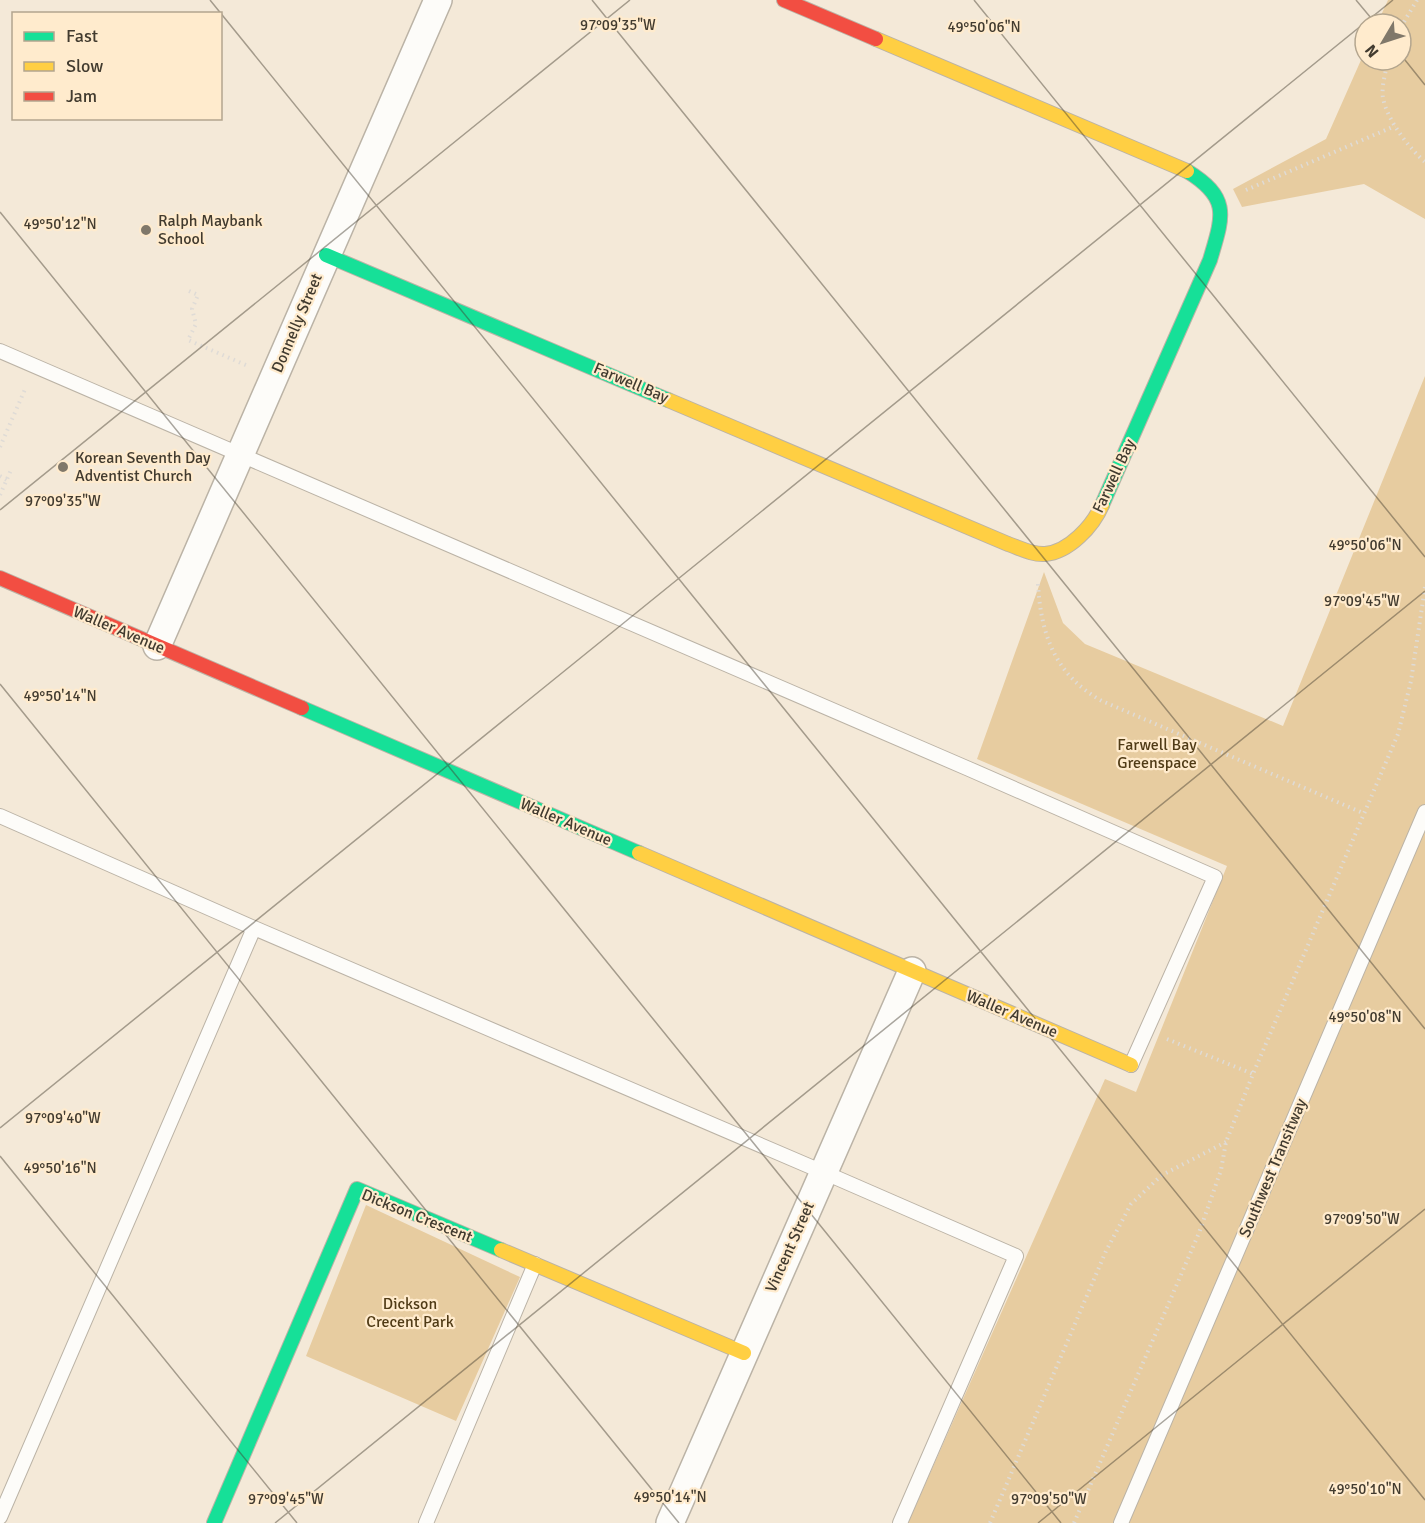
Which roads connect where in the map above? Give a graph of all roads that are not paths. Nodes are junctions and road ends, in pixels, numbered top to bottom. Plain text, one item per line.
1 (438, 0) edge
2 (784, 0) edge
3 (326, 255) junction
4 (0, 351) edge
5 (241, 455) junction
6 (0, 578) edge
7 (157, 646) junction
8 (1425, 812) edge
9 (0, 816) edge
10 (254, 928) junction
11 (912, 971) junction
12 (1131, 1065) joint
13 (823, 1172) junction
14 (535, 1264) junction
15 (744, 1353) junction
16 (0, 1517) edge
17 (214, 1523) edge
18 (426, 1523) edge
19 (670, 1523) edge
20 (900, 1523) edge
21 (1121, 1523) edge

1 - 3 street, Donnelly Street
2 - 3 street, Farwell Bay
3 - 5 street, Donnelly Street
4 - 5 lane
5 - 7 street, Donnelly Street
5 - 12 lane
6 - 7 street, Waller Avenue
7 - 11 street, Waller Avenue
8 - 21 lane, Southwest Transitway
9 - 10 lane
10 - 13 lane
10 - 16 lane
11 - 12 street, Waller Avenue
11 - 13 street, Vincent Street
13 - 15 street, Vincent Street
13 - 20 lane
14 - 15 street, Dickson Crescent
14 - 17 street, Dickson Crescent
14 - 18 lane
15 - 19 street, Vincent Street

